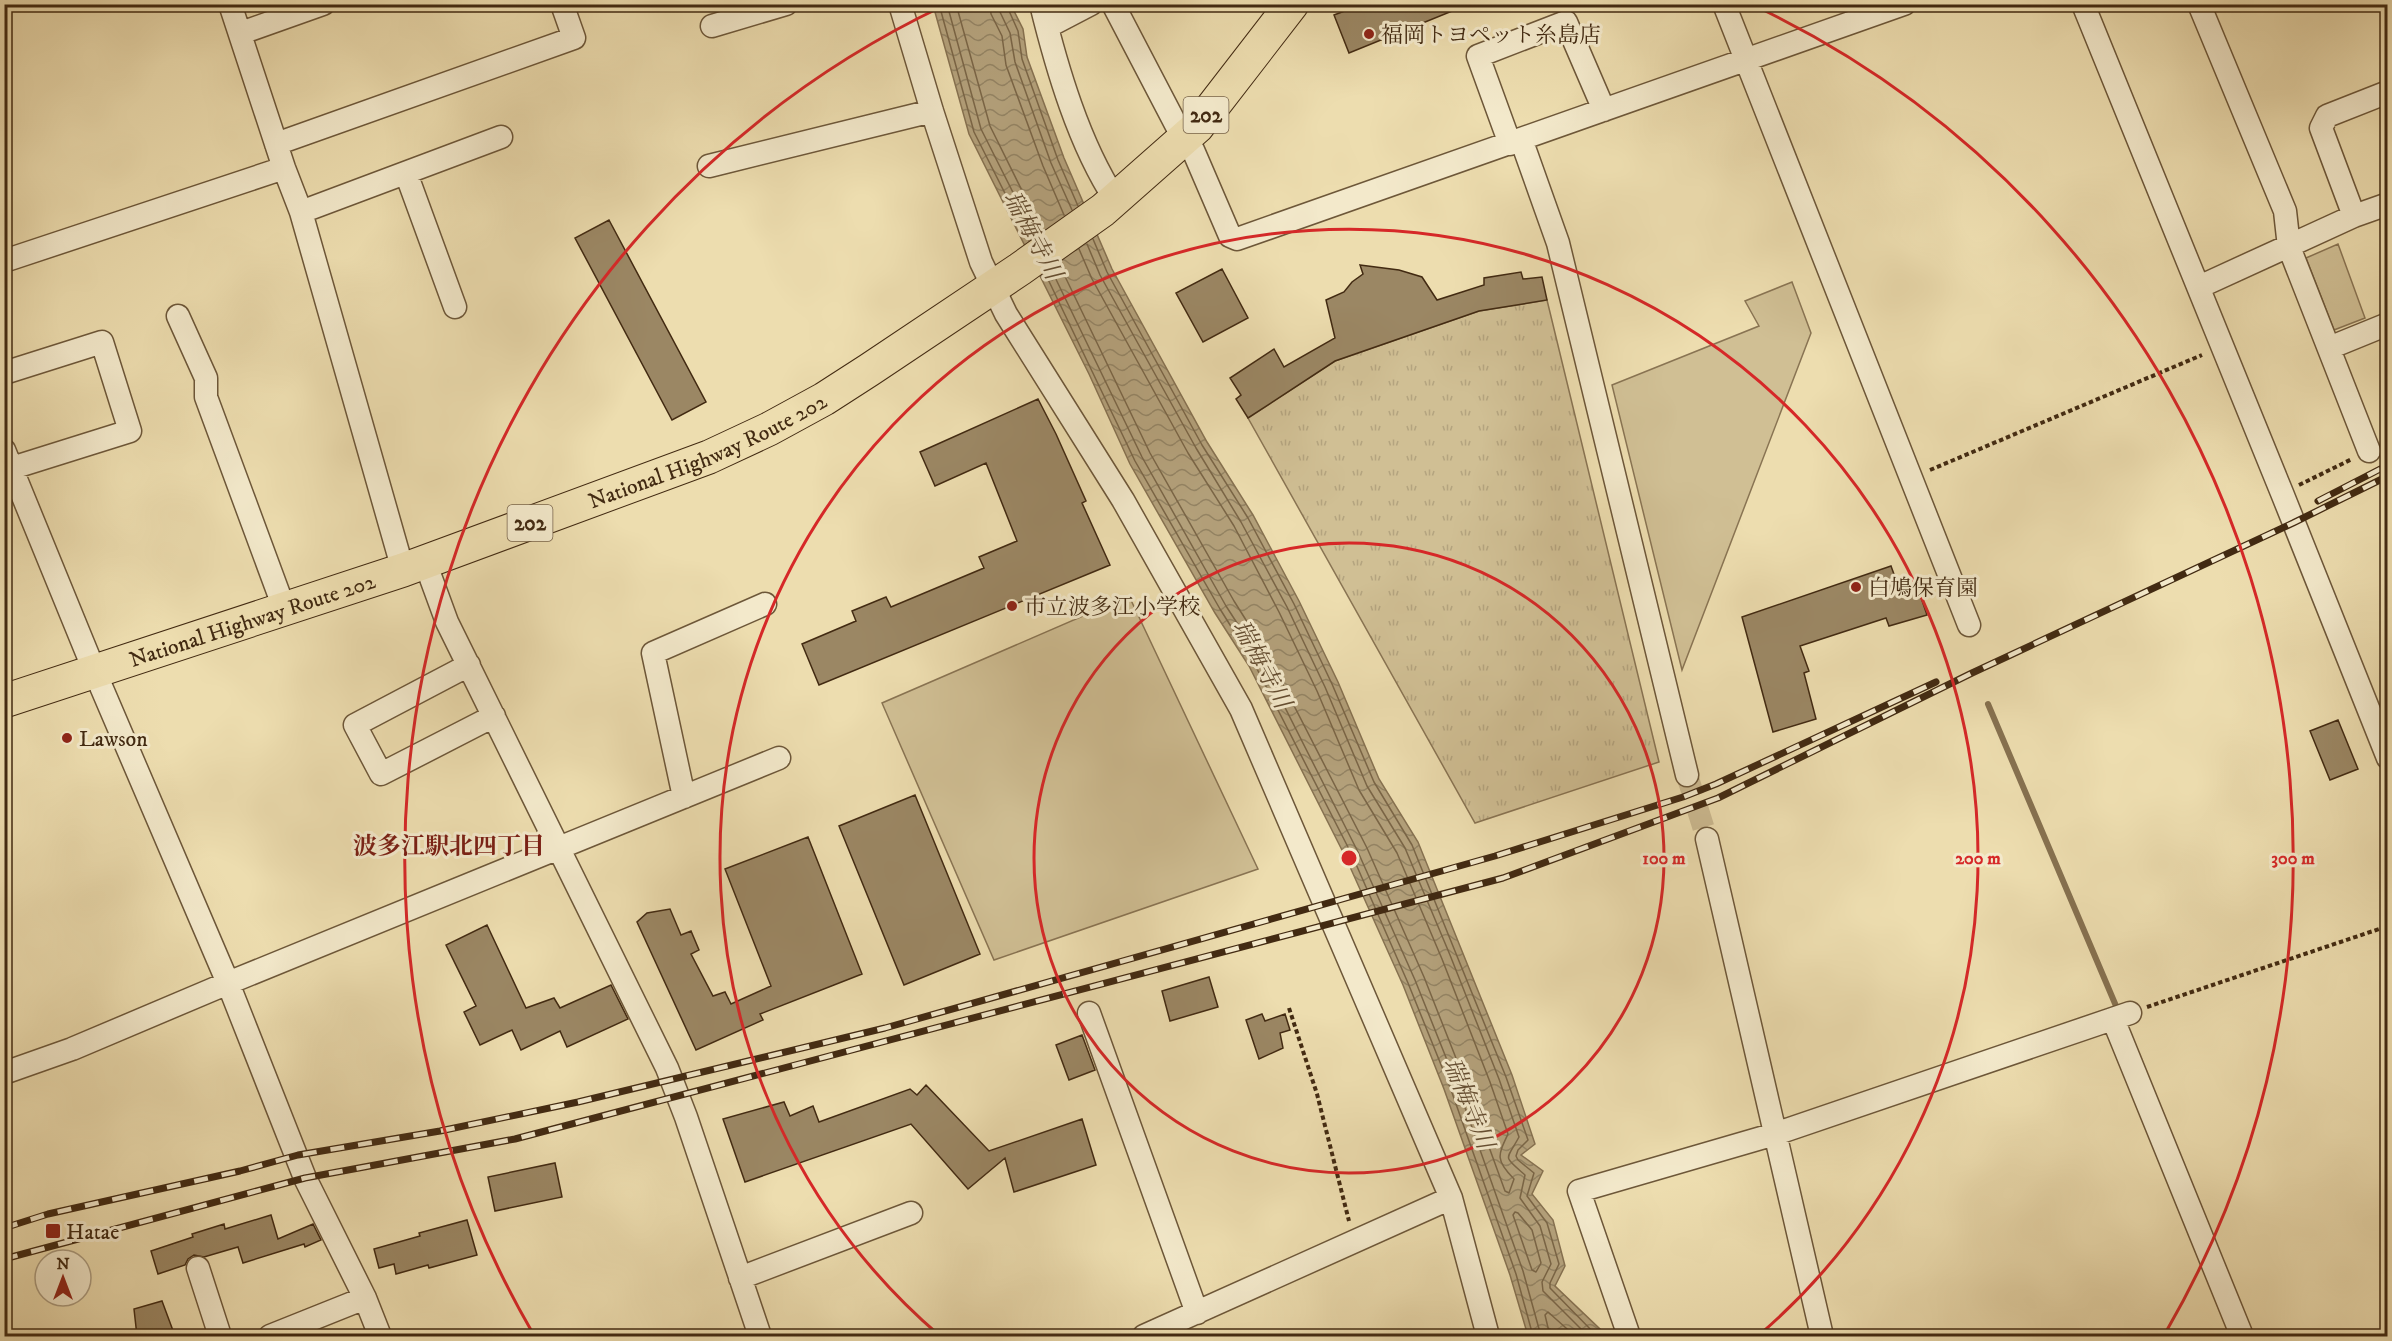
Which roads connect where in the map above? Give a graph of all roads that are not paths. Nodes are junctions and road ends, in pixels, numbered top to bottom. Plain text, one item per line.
1 (230, 4) edge
2 (323, 4) edge
3 (562, 4) edge
4 (900, 4) edge
5 (1041, 4) edge
6 (1091, 4) edge
7 (1113, 4) edge
8 (1292, 4) edge
9 (1724, 4) edge
10 (1904, 4) edge
11 (2083, 4) edge
12 (2199, 4) edge
13 (775, 6) edge
14 (712, 26) dead end
15 (1047, 27) junction
16 (241, 33) junction
17 (1746, 61) junction
18 (2388, 92) edge
19 (1604, 110) junction
20 (932, 111) junction
21 (501, 137) dead end
22 (1184, 140) junction
23 (1515, 141) junction
24 (276, 144) junction
25 (709, 166) dead end
26 (284, 168) junction
27 (406, 173) junction
28 (1109, 204) junction
29 (2388, 204) edge
30 (301, 212) junction
31 (2354, 216) junction
32 (2289, 247) junction
33 (4, 261) edge
34 (1007, 277) junction
35 (2199, 287) junction
36 (454, 307) dead end
37 (178, 316) dead end
38 (2388, 324) edge
39 (2329, 348) junction
40 (4, 373) edge
41 (2369, 451) road end
42 (8, 459) edge
43 (414, 566) junction
44 (765, 604) dead end
45 (284, 608) junction
46 (1970, 625) dead end
47 (469, 665) junction
48 (94, 670) junction
49 (4, 701) edge
50 (494, 716) junction
51 (2388, 758) edge
52 (779, 759) dead end
53 (1687, 775) tunnel mouth
54 (684, 797) junction
55 (1707, 839) tunnel mouth
56 (559, 847) junction
57 (228, 982) junction
58 (1089, 1013) dead end
59 (4, 1073) edge
60 (1775, 1134) junction
61 (1451, 1198) junction
62 (911, 1213) dead end
63 (198, 1268) dead end
64 (740, 1278) junction
65 (365, 1298) junction
66 (1197, 1313) junction
67 (220, 1336) edge
68 (270, 1336) edge
69 (380, 1336) edge
70 (760, 1336) edge
71 (1144, 1336) edge
72 (1488, 1336) edge
73 (1629, 1336) edge
74 (1822, 1336) edge
75 (2242, 1336) edge

1 - 16 street
2 - 16 street
3 - 24 street
4 - 20 street
5 - 15 street
6 - 15 street
7 - 22 street
8 - 22 highway, National Highway Route 202 / 202
9 - 17 street
10 - 17 street
11 - 35 street
12 - 32 street
13 - 14 street
15 - 28 street
16 - 24 street
17 - 19 street
17 - 46 street
18 - 31 street
19 - 23 street
19 - 23 street
20 - 25 street
20 - 34 street
21 - 27 street
22 - 23 street
22 - 28 highway, National Highway Route 202 / 202
23 - 53 street
24 - 26 street
26 - 30 street
26 - 33 street
27 - 30 street
27 - 36 street
28 - 34 highway, National Highway Route 202 / 202
29 - 31 street
30 - 43 street
31 - 32 street
32 - 35 street
32 - 39 street
34 - 43 highway, National Highway Route 202 / 202
34 - 61 street
35 - 51 street
37 - 45 street
38 - 39 street
39 - 41 street
40 - 42 street
42 - 48 street
43 - 45 highway, National Highway Route 202 / 202
43 - 47 street
44 - 54 street
45 - 48 highway, National Highway Route 202 / 202
47 - 50 street
47 - 50 street
48 - 49 highway, National Highway Route 202 / 202
48 - 57 street
50 - 56 street
52 - 54 street
54 - 56 street
55 - 60 street
56 - 57 street
56 - 64 street
57 - 59 street
57 - 65 street
58 - 66 street
60 - 73 street
60 - 74 street
60 - 75 street
61 - 66 street
61 - 72 street
62 - 64 street
63 - 67 street
64 - 70 street
65 - 68 street
65 - 69 street
66 - 71 street

